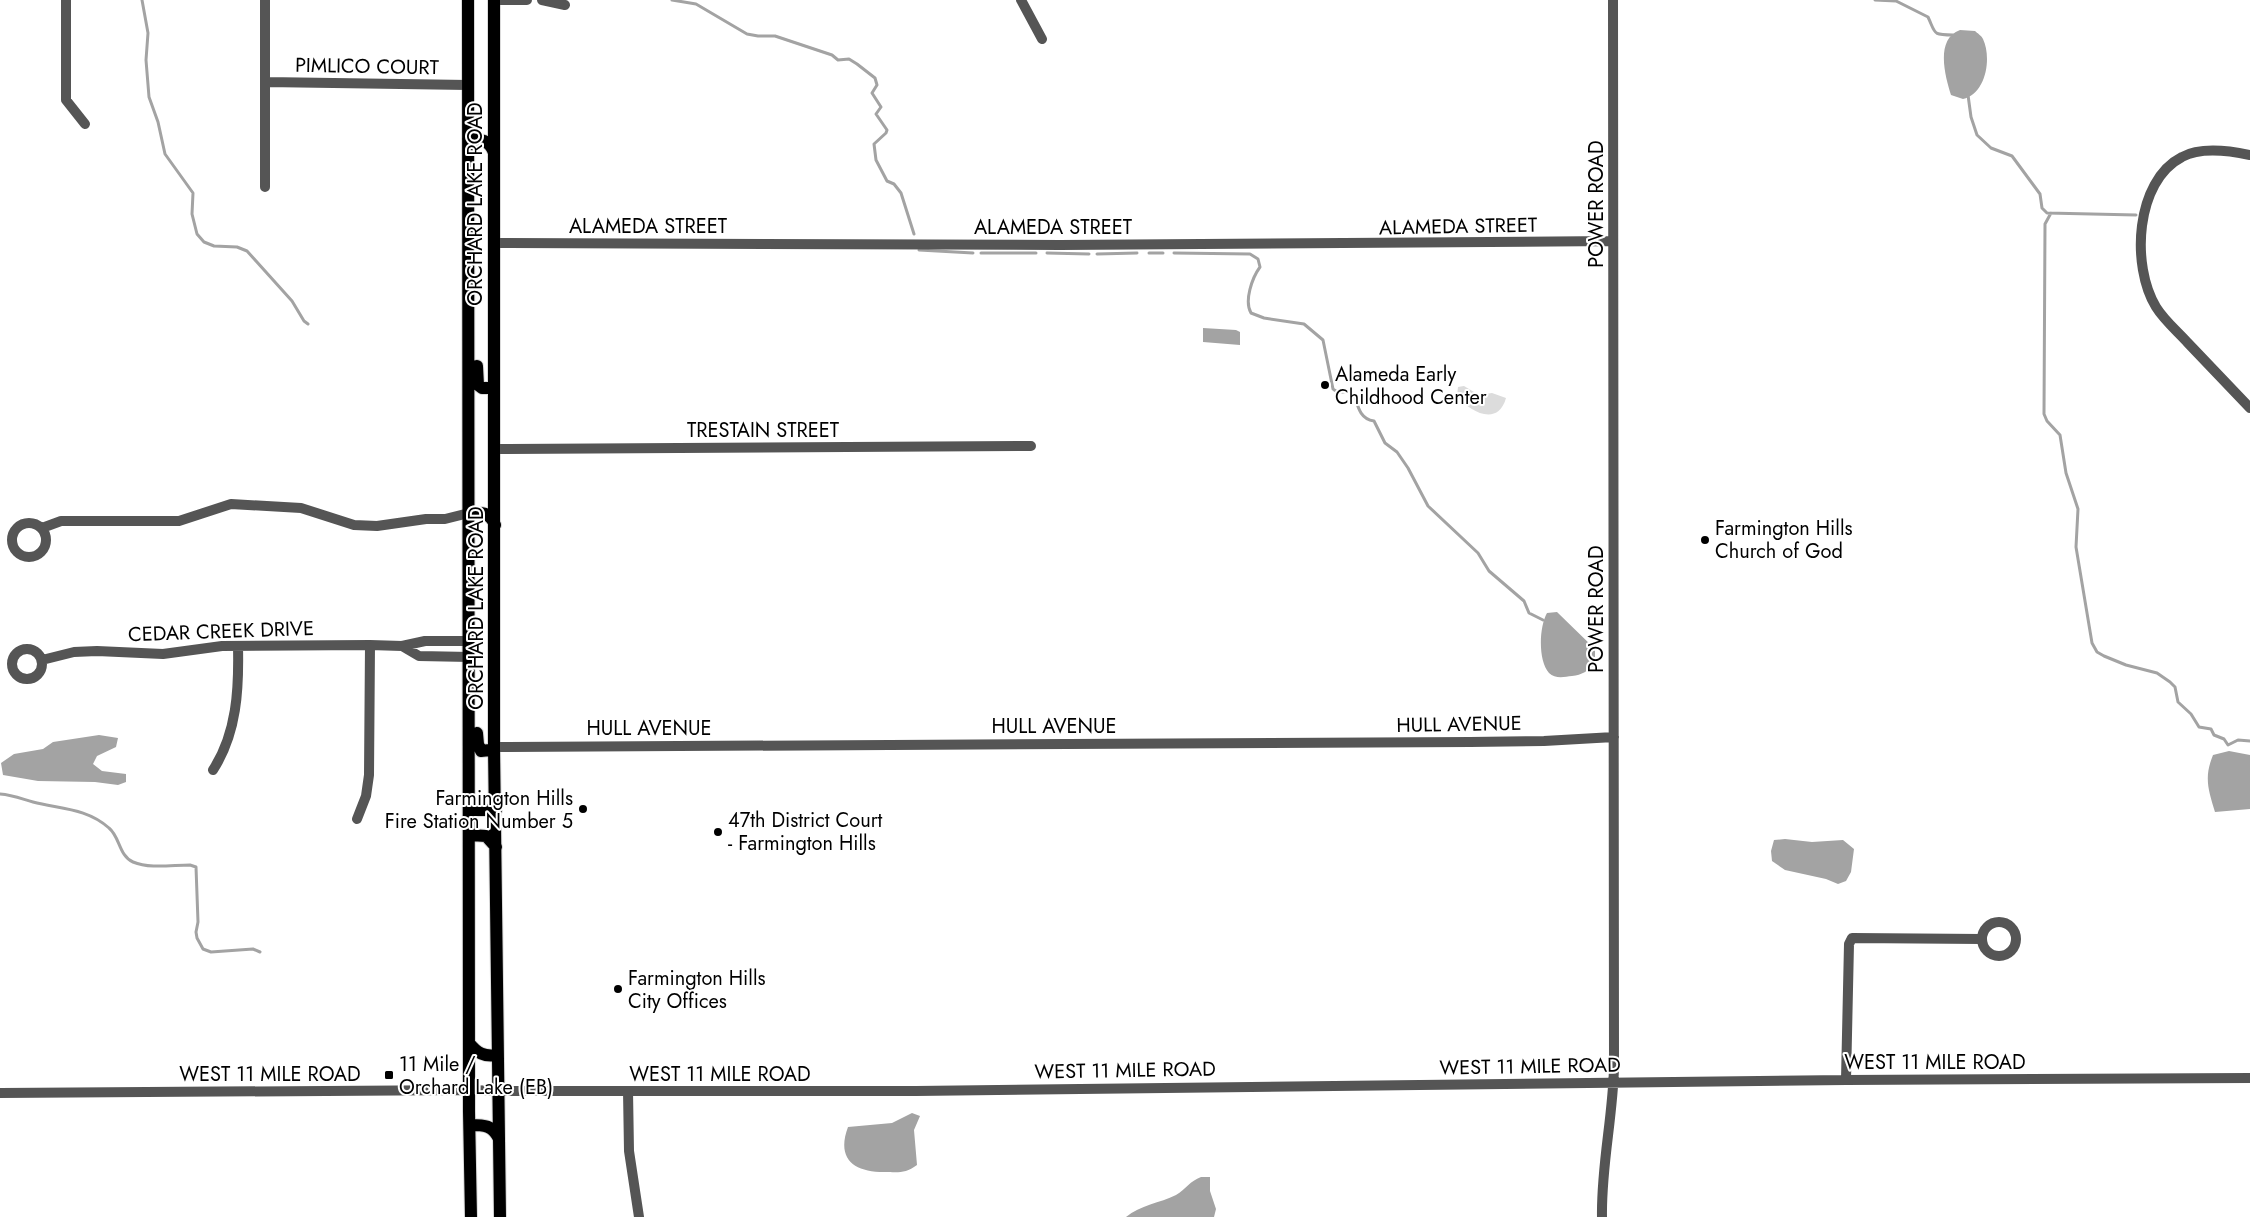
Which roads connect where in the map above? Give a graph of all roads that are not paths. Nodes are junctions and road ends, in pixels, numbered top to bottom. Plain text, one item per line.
1 (66, 0) edge
2 (266, 0) edge
3 (468, 0) edge
4 (494, 0) edge
5 (527, 0) edge
6 (542, 0) edge
7 (1020, 0) edge
8 (1613, 0) edge
9 (565, 5) dead end
10 (1042, 39) dead end
11 (266, 82) junction
12 (468, 84) junction
13 (85, 124) dead end
14 (468, 139) junction
15 (2250, 154) edge
16 (495, 156) junction
17 (265, 187) dead end
18 (1612, 242) junction
19 (494, 243) junction
20 (468, 270) junction
21 (494, 388) junction
22 (2250, 408) edge
23 (1031, 446) dead end
24 (495, 449) junction
25 (469, 513) junction
26 (495, 525) junction
27 (42, 528) dead end
28 (469, 636) junction
29 (370, 644) junction
30 (238, 646) junction
31 (402, 646) junction
32 (470, 657) junction
33 (42, 660) dead end
34 (1614, 737) junction
35 (494, 747) junction
36 (213, 770) dead end
37 (470, 810) junction
38 (496, 810) junction
39 (357, 819) dead end
40 (470, 835) junction
41 (496, 847) junction
42 (1982, 939) dead end
43 (469, 1043) junction
44 (497, 1055) junction
45 (2250, 1078) edge
46 (1846, 1080) junction
47 (1614, 1083) junction
48 (470, 1090) junction
49 (499, 1091) junction
50 (628, 1091) junction
51 (0, 1093) edge
52 (470, 1125) junction
53 (499, 1139) junction
54 (641, 1216) edge
55 (471, 1217) edge
56 (500, 1217) edge
57 (1602, 1217) edge

1 - 13 street
2 - 11 street, PIMLICO COURT
3 - 12 main road, ORCHARD LAKE ROAD
4 - 5 street
4 - 16 main road, ORCHARD LAKE ROAD
6 - 9 street
7 - 10 street
8 - 18 street, POWER ROAD
11 - 12 street, PIMLICO COURT
11 - 17 street, PIMLICO COURT
12 - 14 main road, ORCHARD LAKE ROAD
14 - 16 main road
14 - 20 main road, ORCHARD LAKE ROAD
15 - 22 street
16 - 19 main road, ORCHARD LAKE ROAD
18 - 19 street, ALAMEDA STREET
18 - 34 street, POWER ROAD
19 - 21 main road, ORCHARD LAKE ROAD
20 - 21 main road
20 - 25 main road, ORCHARD LAKE ROAD
21 - 24 main road, ORCHARD LAKE ROAD
23 - 24 street, TRESTAIN STREET
24 - 26 main road, ORCHARD LAKE ROAD
25 - 26 main road
25 - 27 street
25 - 28 main road, ORCHARD LAKE ROAD
26 - 35 main road, ORCHARD LAKE ROAD
28 - 31 street, CEDAR CREEK DRIVE
28 - 32 main road, ORCHARD LAKE ROAD
28 - 35 main road
29 - 30 street, CEDAR CREEK DRIVE
29 - 31 street, CEDAR CREEK DRIVE
29 - 39 street
30 - 33 street, CEDAR CREEK DRIVE
30 - 36 street
31 - 32 street, CEDAR CREEK DRIVE
32 - 37 main road, ORCHARD LAKE ROAD
34 - 35 street, HULL AVENUE
34 - 47 street, POWER ROAD
35 - 38 main road, ORCHARD LAKE ROAD
37 - 38 main road
37 - 40 main road, ORCHARD LAKE ROAD
38 - 41 main road, ORCHARD LAKE ROAD
40 - 41 main road
40 - 43 main road, ORCHARD LAKE ROAD
41 - 44 main road, ORCHARD LAKE ROAD
42 - 46 street
43 - 44 main road
43 - 48 main road, ORCHARD LAKE ROAD
44 - 49 main road, ORCHARD LAKE ROAD
45 - 46 street, WEST 11 MILE ROAD
46 - 47 street, WEST 11 MILE ROAD
47 - 50 street, WEST 11 MILE ROAD
47 - 57 street, POWER ROAD
48 - 49 street, WEST 11 MILE ROAD
48 - 51 street, WEST 11 MILE ROAD
48 - 52 main road, ORCHARD LAKE ROAD
49 - 50 street, WEST 11 MILE ROAD
49 - 53 main road, ORCHARD LAKE ROAD
50 - 54 street
52 - 53 main road
52 - 55 main road, ORCHARD LAKE ROAD
53 - 56 main road, ORCHARD LAKE ROAD

